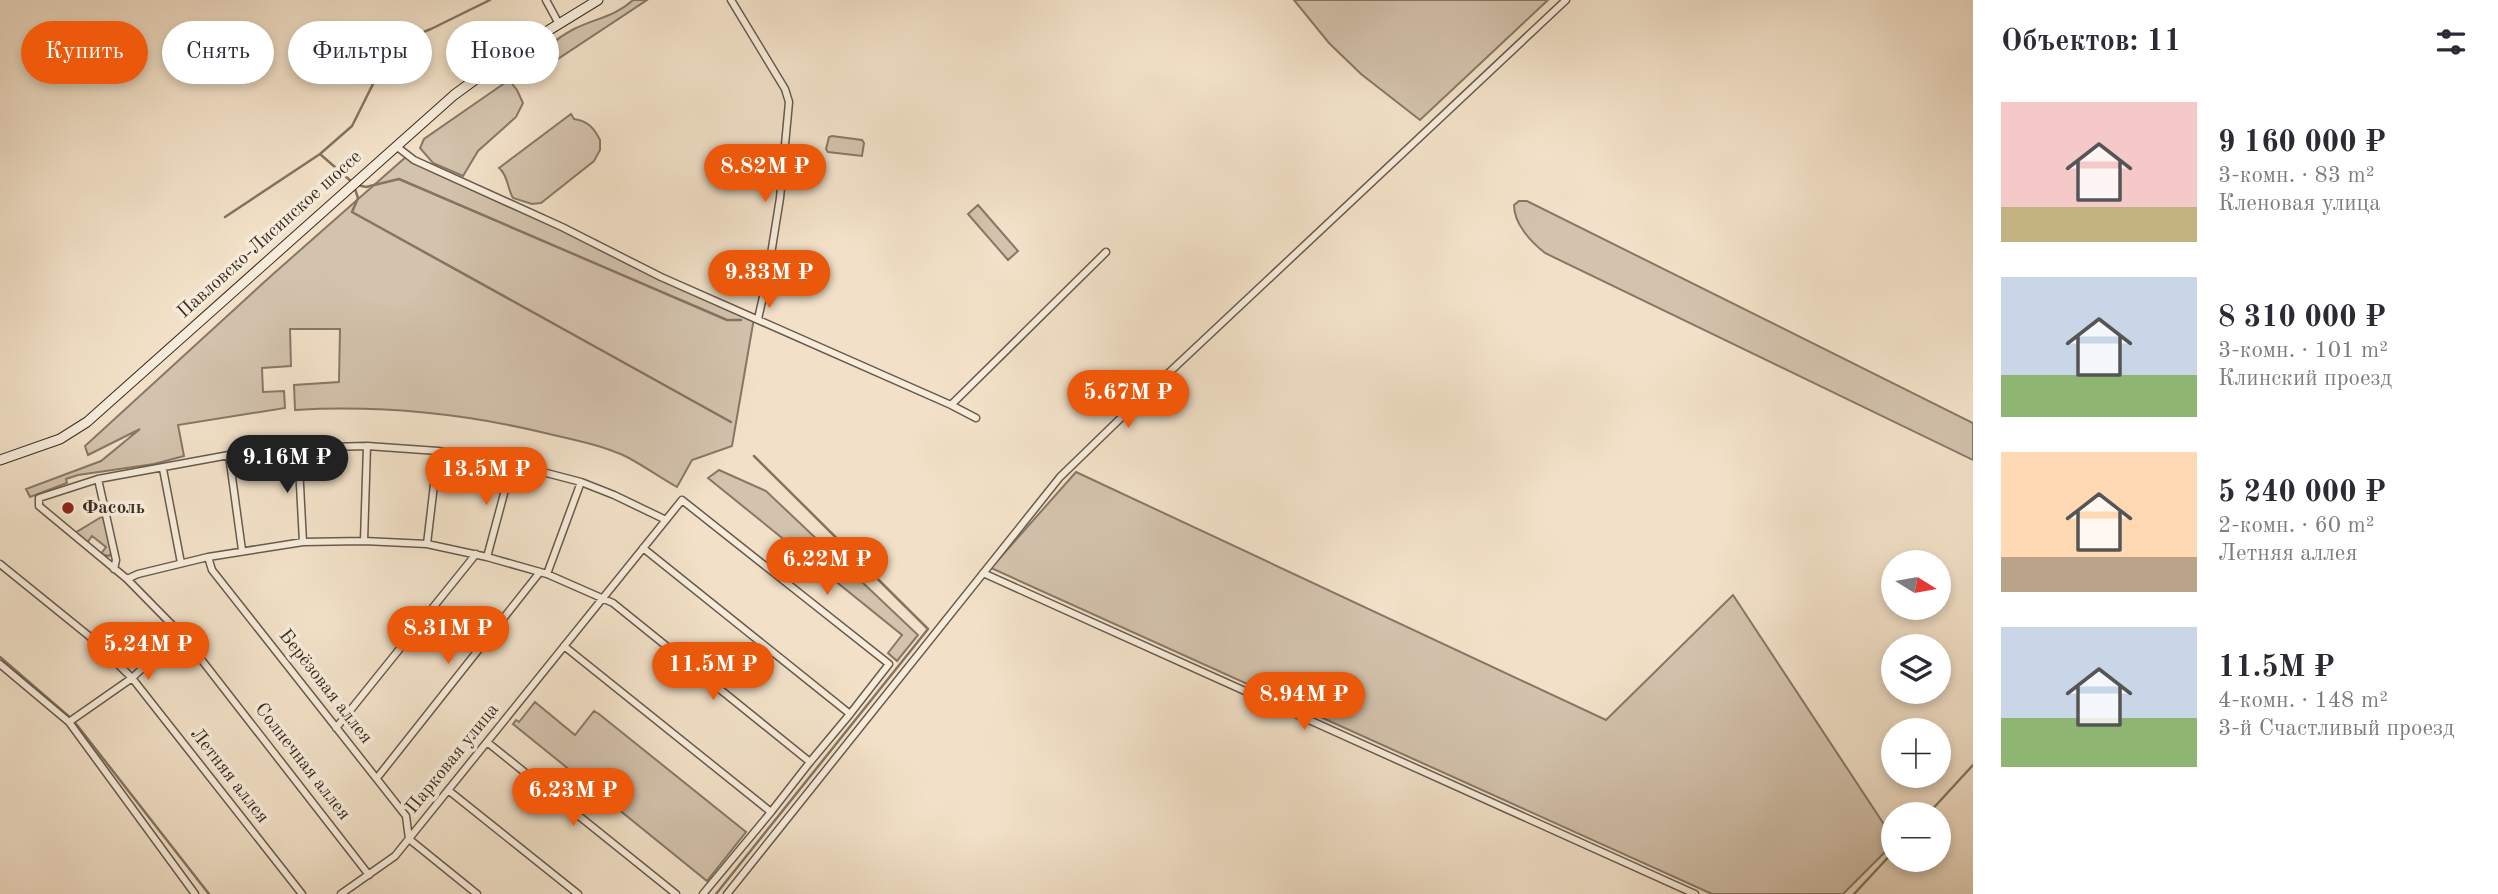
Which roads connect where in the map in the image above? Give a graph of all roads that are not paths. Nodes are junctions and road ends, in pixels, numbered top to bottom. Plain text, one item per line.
1 (545, 0) edge
2 (598, 0) edge
3 (731, 0) edge
4 (1566, 0) edge
5 (557, 21) edge
6 (559, 24) edge
7 (469, 84) edge
8 (396, 146) junction
9 (1105, 252) dead end
10 (758, 319) junction
11 (951, 405) junction
12 (976, 418) dead end
13 (367, 446) junction
14 (298, 447) junction
15 (438, 451) junction
16 (229, 455) junction
17 (0, 460) edge
18 (512, 464) junction
19 (163, 469) junction
20 (98, 480) junction
21 (581, 482) junction
22 (666, 520) junction
23 (364, 541) junction
24 (303, 542) junction
25 (427, 544) junction
26 (643, 548) junction
27 (242, 550) junction
28 (477, 554) junction
29 (208, 557) junction
30 (487, 557) junction
31 (181, 563) junction
32 (0, 564) edge
33 (114, 569) junction
34 (544, 573) junction
35 (983, 573) junction
36 (127, 579) junction
37 (602, 598) junction
38 (183, 636) junction
39 (564, 646) junction
40 (0, 664) edge
41 (132, 678) junction
42 (850, 713) junction
43 (69, 722) junction
44 (336, 728) junction
45 (487, 741) junction
46 (810, 762) junction
47 (377, 778) junction
48 (448, 790) junction
49 (771, 812) junction
50 (409, 839) junction
51 (369, 875) junction
52 (195, 894) edge
53 (302, 894) edge
54 (341, 894) edge
55 (477, 894) edge
56 (578, 894) edge
57 (676, 894) edge
58 (703, 894) edge
59 (727, 894) edge
60 (1695, 894) edge

1 - 5 street
2 - 6 main road, Павловско-Лисинское шоссе
3 - 10 street
4 - 35 street
7 - 8 main road, Павловско-Лисинское шоссе
8 - 10 street
8 - 17 main road, Павловско-Лисинское шоссе
9 - 11 street
10 - 11 street
11 - 12 street
13 - 14 street
13 - 15 street
13 - 23 street
14 - 16 street
14 - 24 street
15 - 18 street
15 - 25 street
16 - 19 street
16 - 27 street
18 - 21 street
18 - 30 street
19 - 20 street
19 - 31 street
20 - 33 street
20 - 33 street, Солнечная аллея
21 - 22 street
21 - 34 street
22 - 26 street, Парковая улица
22 - 42 street, Парковая улица
23 - 24 street
23 - 25 street
24 - 27 street
25 - 28 street
26 - 37 street, Парковая улица
26 - 42 street
27 - 29 street
28 - 30 street
28 - 44 street
29 - 31 street
29 - 44 street, Берёзовая аллея
30 - 34 street
31 - 36 street
32 - 41 street, Летняя аллея
33 - 36 street, Солнечная аллея
34 - 37 street
34 - 47 street
35 - 59 street
35 - 60 street
36 - 38 street, Солнечная аллея
37 - 39 street, Парковая улица
37 - 46 street
38 - 41 street
38 - 51 street, Солнечная аллея
39 - 45 street, Парковая улица
39 - 49 street
40 - 43 street
41 - 43 street
41 - 53 street, Летняя аллея
42 - 46 street
43 - 52 street
44 - 47 street, Берёзовая аллея
45 - 48 street, Парковая улица
45 - 57 street
46 - 49 street
47 - 50 street, Берёзовая аллея
48 - 50 street, Парковая улица
48 - 56 street
49 - 58 street
50 - 51 street, Парковая улица
50 - 55 street
51 - 54 street, Парковая улица

